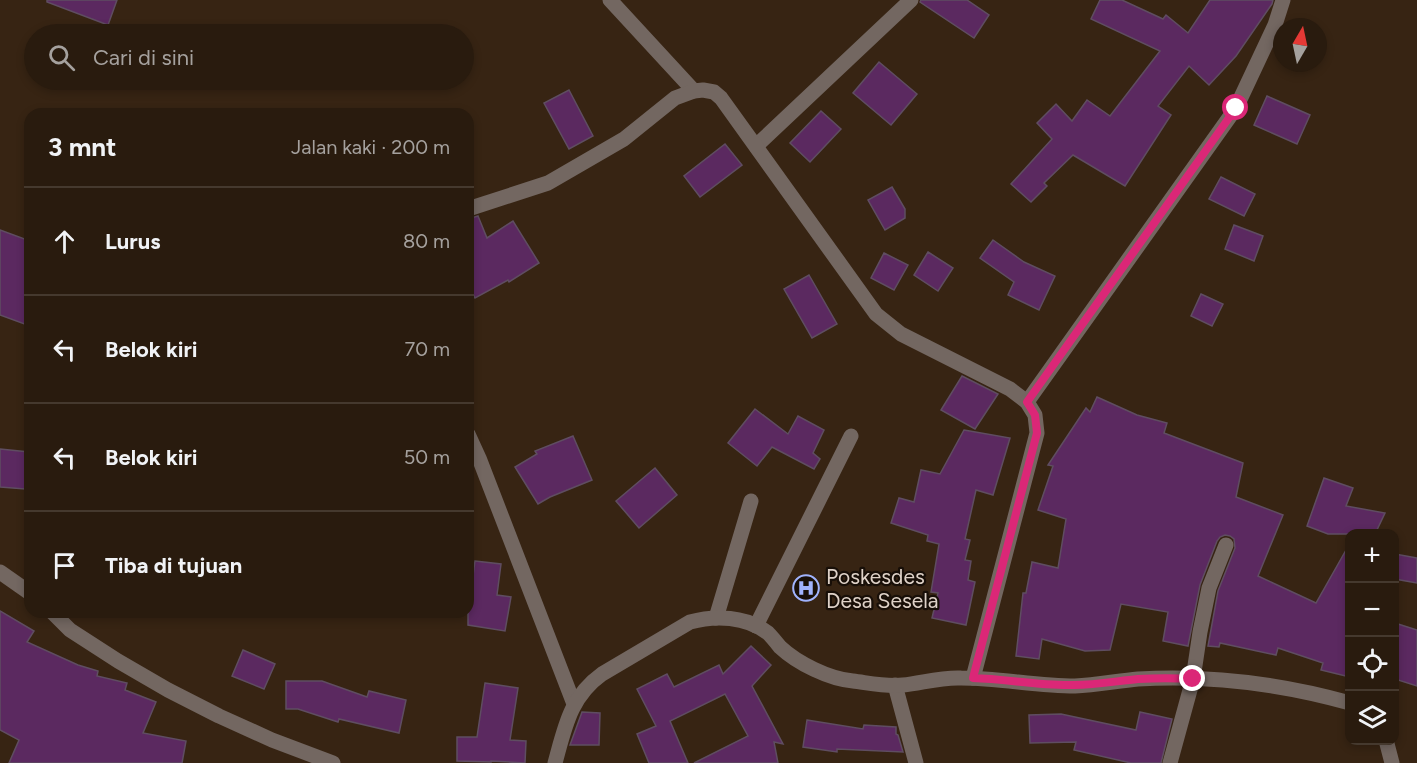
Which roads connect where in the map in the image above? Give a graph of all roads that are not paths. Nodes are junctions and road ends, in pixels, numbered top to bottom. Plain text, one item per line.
1 (610, 0) edge
2 (911, 0) edge
3 (1283, 0) edge
4 (694, 91) junction
5 (756, 146) junction
6 (474, 207) edge
7 (1027, 402) junction
8 (851, 436) dead end
9 (474, 447) edge
10 (752, 501) dead end
11 (1226, 545) dead end
12 (0, 572) edge
13 (24, 589) edge
14 (58, 618) edge
15 (716, 618) junction
16 (756, 626) junction
17 (973, 678) junction
18 (1193, 679) junction
19 (895, 685) junction
20 (1345, 702) edge
21 (574, 704) junction
22 (1387, 745) edge
23 (333, 763) edge
24 (555, 763) edge
25 (916, 763) edge
26 (1170, 763) edge
27 (1392, 763) edge

1 - 4 street
2 - 5 street
3 - 7 street
4 - 5 street
4 - 6 street
5 - 7 street
7 - 17 street
8 - 16 street
9 - 21 street
10 - 15 street
11 - 18 street
12 - 13 street
14 - 23 street
15 - 16 street
15 - 21 street
16 - 19 street
17 - 18 street
17 - 19 street
18 - 20 street
18 - 26 street
19 - 25 street
21 - 24 street
22 - 27 street

